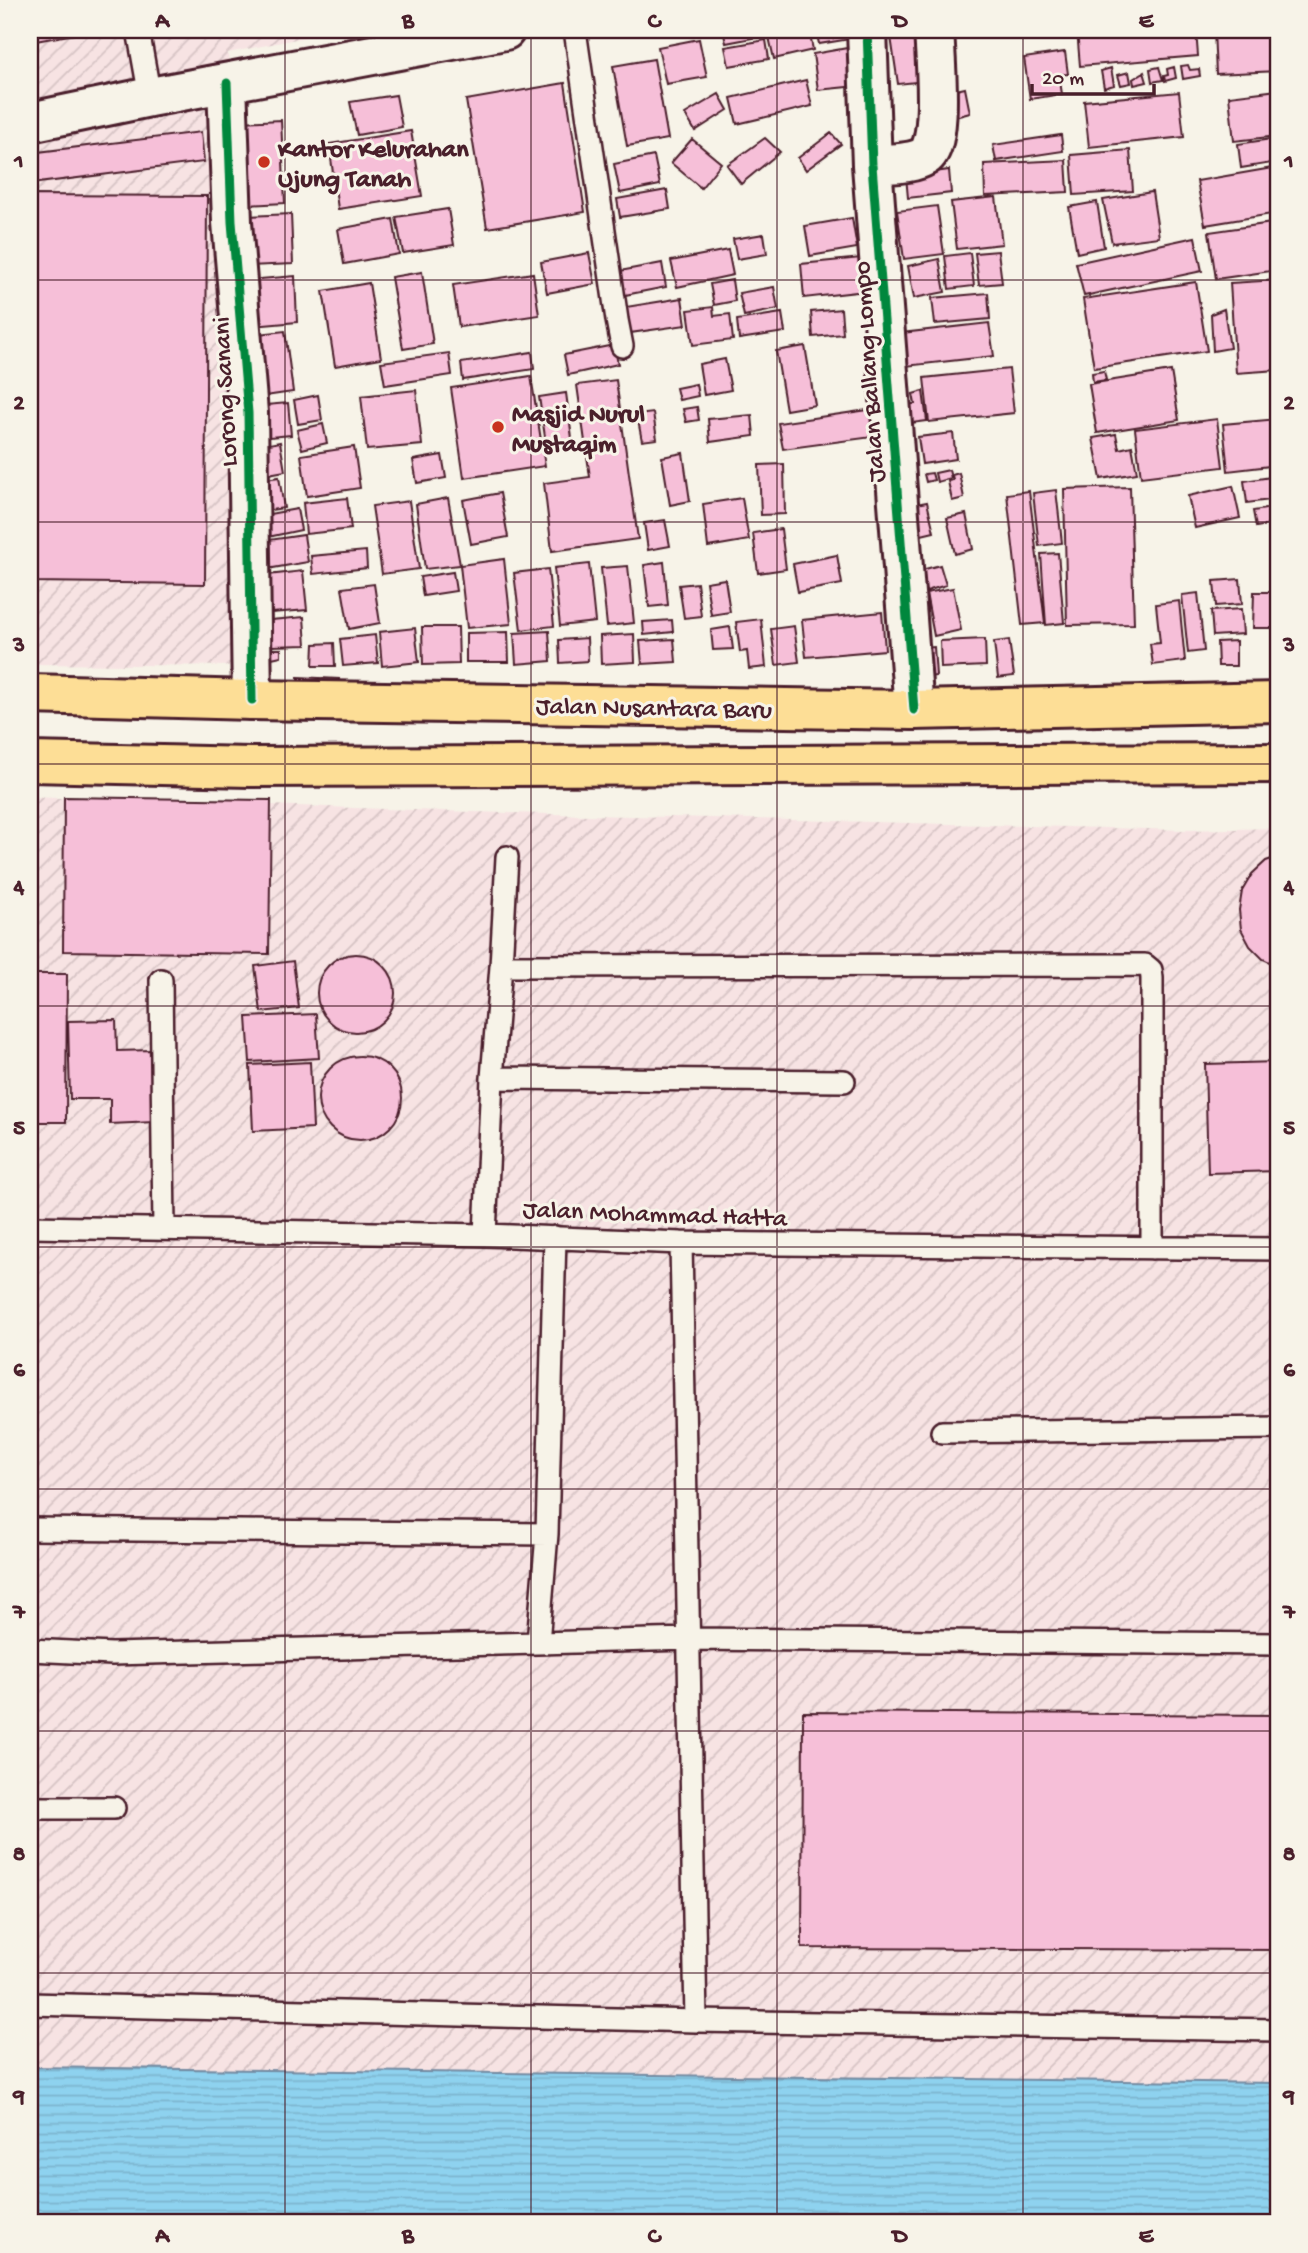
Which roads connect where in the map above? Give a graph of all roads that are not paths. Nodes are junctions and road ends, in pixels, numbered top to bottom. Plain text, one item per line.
1 (138, 30) edge
2 (505, 30) edge
3 (575, 30) edge
4 (867, 30) edge
5 (934, 30) edge
6 (227, 83) junction
7 (150, 97) junction
8 (30, 122) edge
9 (872, 165) junction
10 (622, 346) dead end
11 (30, 694) edge
12 (252, 700) junction
13 (1278, 702) edge
14 (914, 710) junction
15 (30, 762) edge
16 (1278, 763) edge
17 (507, 857) dead end
18 (501, 966) junction
19 (161, 980) dead end
20 (492, 1078) junction
21 (844, 1081) dead end
22 (30, 1227) edge
23 (163, 1229) junction
24 (485, 1235) junction
25 (555, 1237) junction
26 (681, 1243) junction
27 (1152, 1248) junction
28 (1278, 1250) edge
29 (1278, 1429) edge
30 (942, 1432) dead end
31 (30, 1530) edge
32 (547, 1534) junction
33 (689, 1639) junction
34 (538, 1643) junction
35 (1278, 1644) edge
36 (30, 1650) edge
37 (30, 1808) edge
38 (114, 1808) dead end
39 (30, 2004) edge
40 (696, 2021) junction
41 (1278, 2030) edge

1 - 7 lane
2 - 6 street
3 - 10 lane
4 - 9 street, Jalan Ballang Lompo
5 - 9 street
6 - 7 street
6 - 12 street, Lorong Sanani
7 - 8 street
9 - 14 street, Jalan Ballang Lompo
11 - 12 highway, Jalan Nusantara Baru
12 - 14 highway, Jalan Nusantara Baru
13 - 14 highway, Jalan Nusantara Baru
15 - 16 highway
17 - 18 lane
18 - 20 lane
18 - 27 lane
19 - 23 lane
20 - 21 lane
20 - 24 lane
22 - 23 lane, Jalan Mohammad Hatta
23 - 24 lane, Jalan Mohammad Hatta
24 - 25 lane, Jalan Mohammad Hatta
25 - 26 lane, Jalan Mohammad Hatta
25 - 32 lane
26 - 27 lane, Jalan Mohammad Hatta
26 - 33 lane
27 - 28 lane, Jalan Mohammad Hatta
29 - 30 lane
31 - 32 lane
32 - 34 lane
33 - 34 lane
33 - 35 lane
33 - 40 lane
34 - 36 lane
37 - 38 lane
39 - 40 lane
40 - 41 lane

